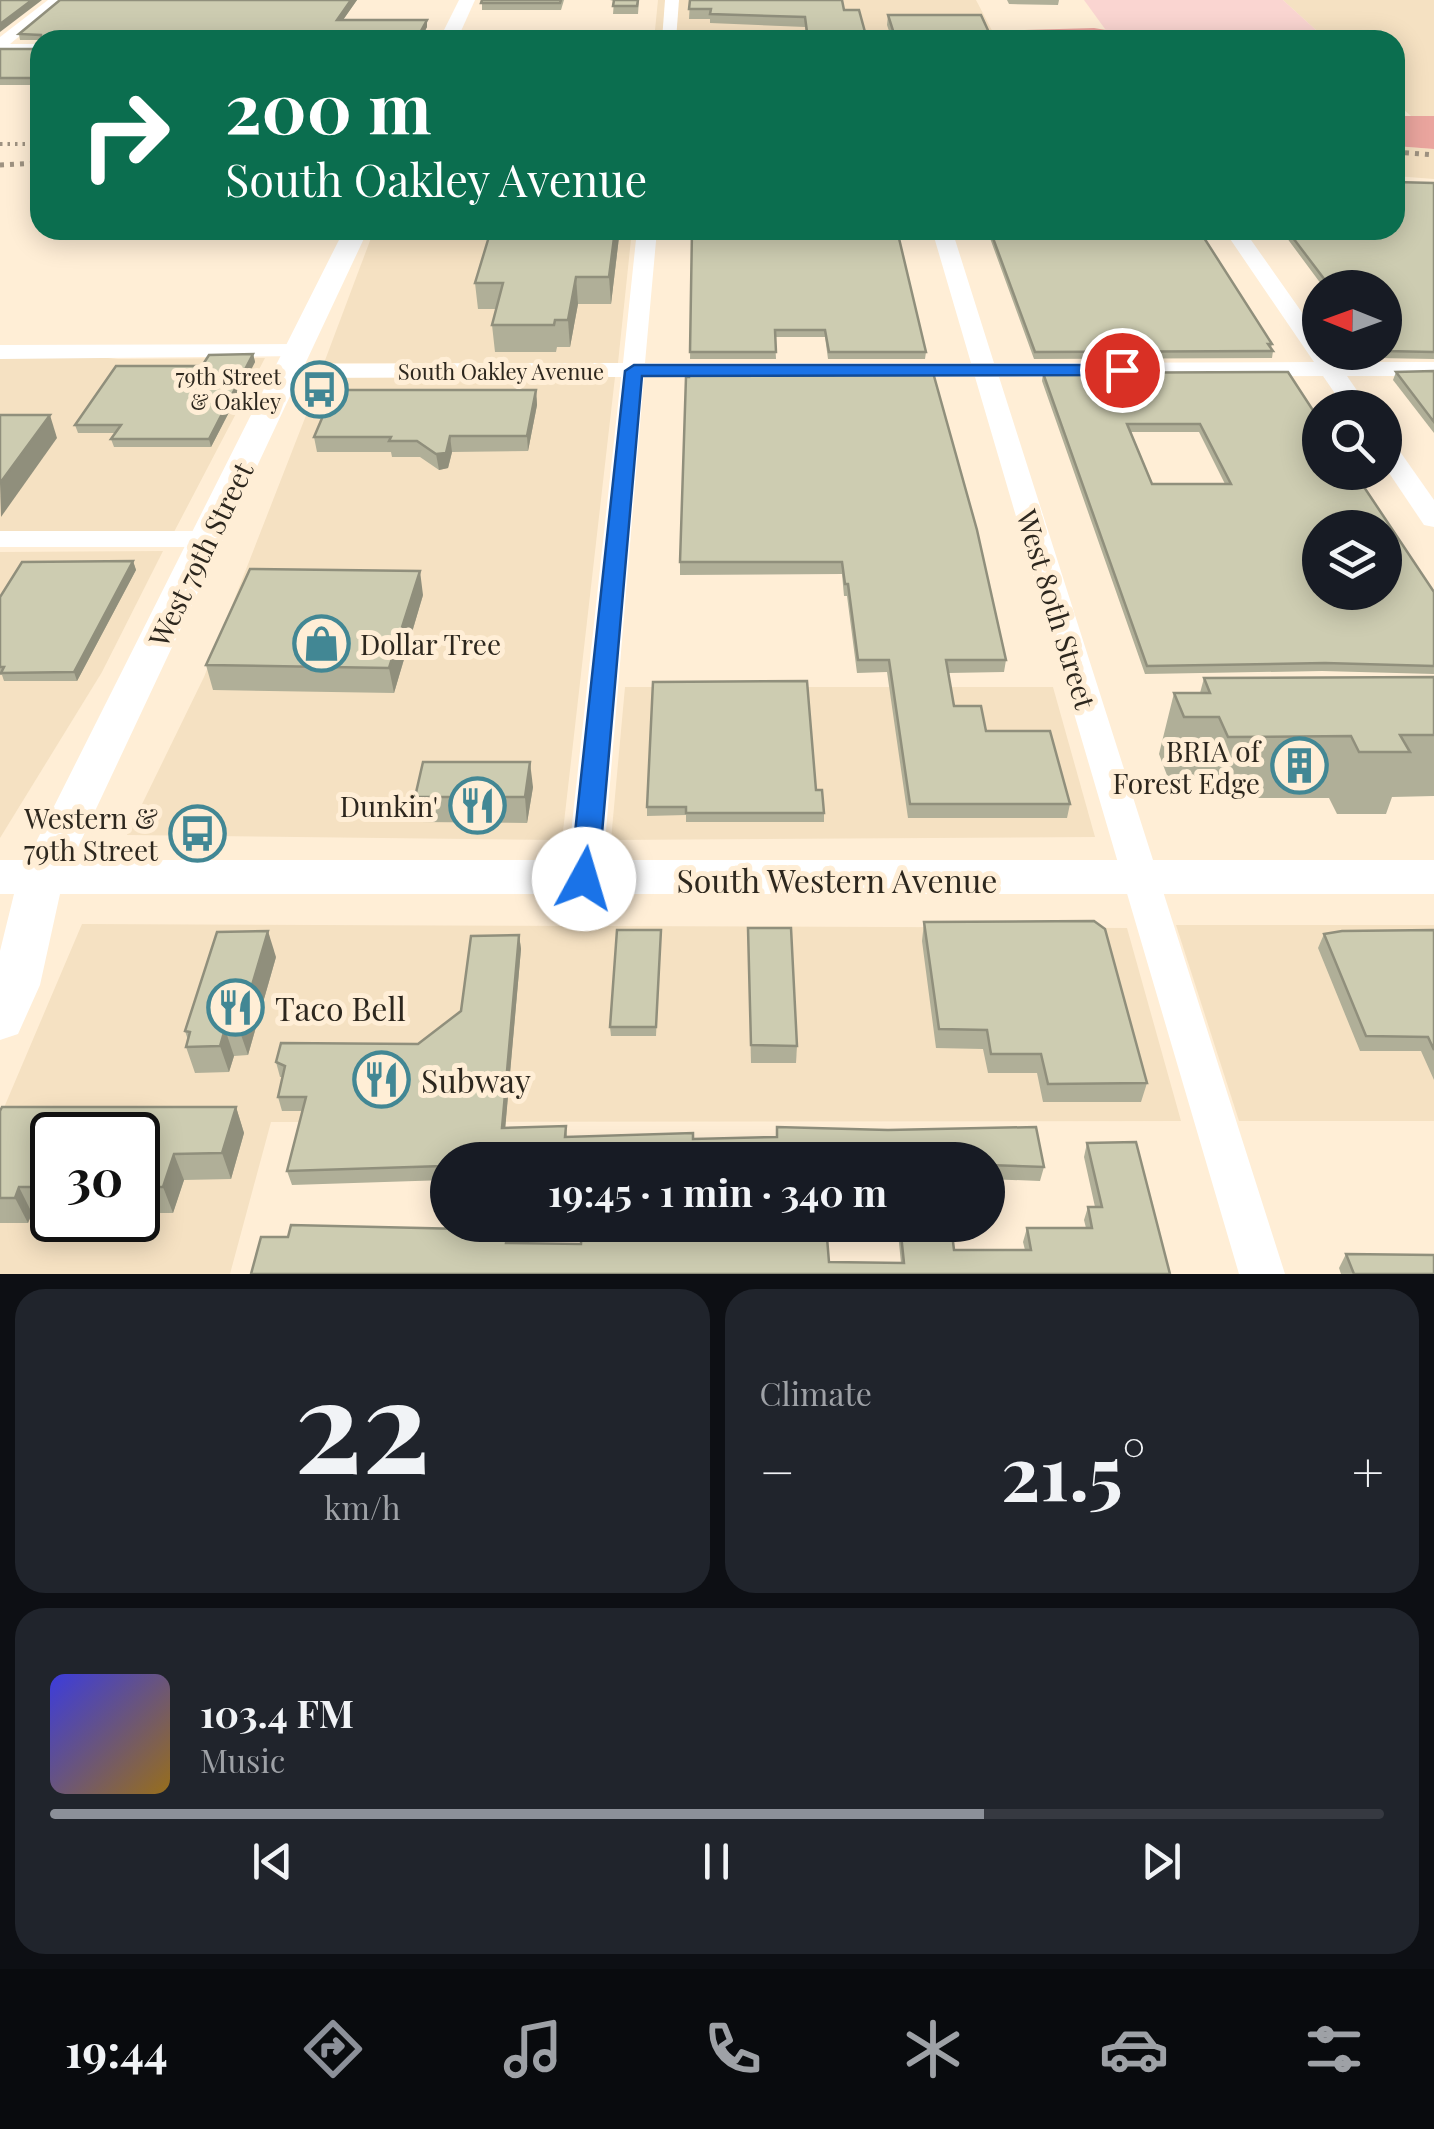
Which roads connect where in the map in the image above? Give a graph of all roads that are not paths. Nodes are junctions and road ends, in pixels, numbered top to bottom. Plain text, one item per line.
1 (56, 0) edge
2 (467, 0) edge
3 (672, 0) edge
4 (453, 30) edge
5 (670, 30) edge
6 (0, 46) edge
7 (30, 48) edge
8 (351, 240) edge
9 (646, 240) edge
10 (945, 240) edge
11 (1241, 240) edge
12 (1302, 327) edge
13 (0, 352) edge
14 (293, 361) junction
15 (1302, 369) edge
16 (984, 370) junction
17 (1402, 370) edge
18 (1434, 370) edge
19 (634, 371) junction
20 (1402, 473) edge
21 (1434, 519) edge
22 (208, 539) junction
23 (0, 540) edge
24 (20, 877) edge
25 (1434, 877) edge
26 (584, 879) junction
27 (1139, 880) junction
28 (0, 924) edge
29 (0, 1020) edge
30 (1262, 1274) edge

1 - 6 street
2 - 4 main road
3 - 5 street
6 - 7 street
8 - 14 main road, West 79th Street
9 - 19 street
10 - 16 street, West 80th Street
11 - 12 street
13 - 14 street, South Oakley Avenue
14 - 19 street, South Oakley Avenue
14 - 22 main road, West 79th Street
15 - 16 street, South Oakley Avenue
16 - 19 street, South Oakley Avenue
16 - 27 street, West 80th Street
17 - 18 street, South Oakley Avenue
19 - 26 street
20 - 21 street
22 - 23 street
22 - 24 main road, West 79th Street
24 - 26 main road, South Western Avenue
24 - 28 main road, West 79th Street
24 - 29 main road, West 79th Street
25 - 27 main road, South Western Avenue
26 - 27 main road, South Western Avenue
27 - 30 street, West 80th Street

